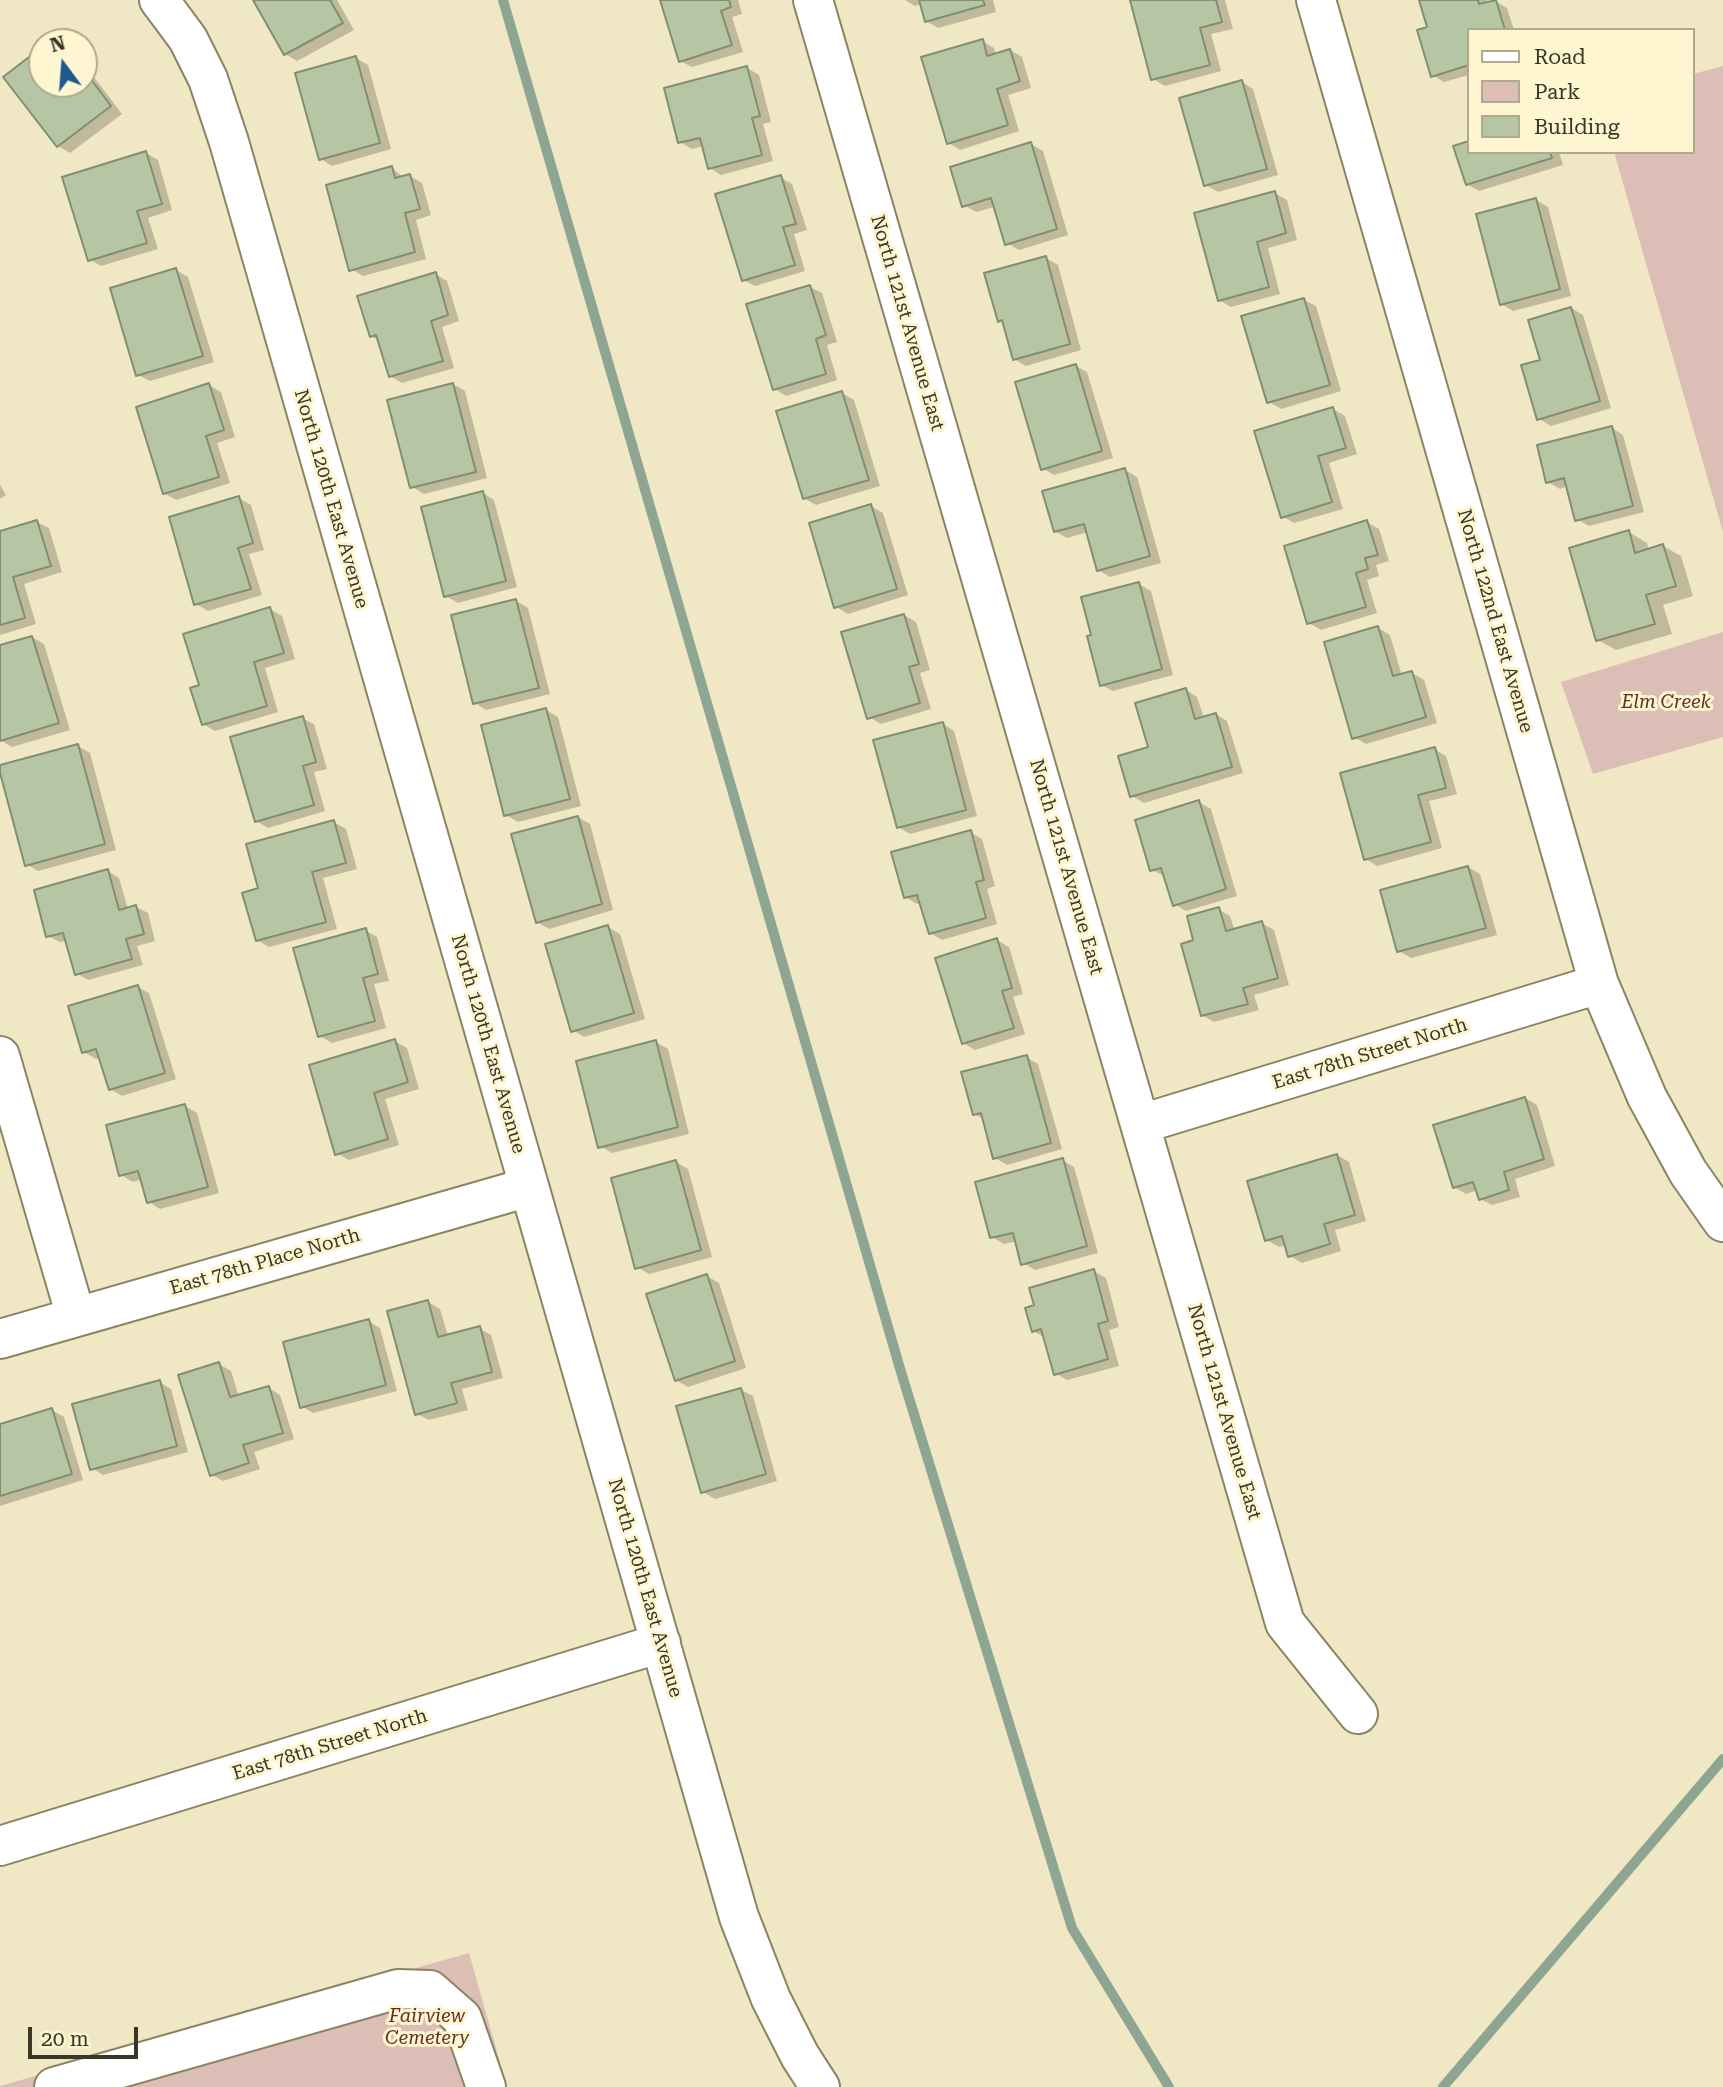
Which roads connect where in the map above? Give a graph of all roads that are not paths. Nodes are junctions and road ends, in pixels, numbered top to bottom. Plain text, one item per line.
1 (159, 0) edge
2 (813, 0) edge
3 (1316, 0) edge
4 (1599, 984) junction
5 (0, 1056) edge
6 (1141, 1124) junction
7 (529, 1186) junction
8 (1723, 1222) edge
9 (76, 1317) junction
10 (0, 1339) edge
11 (660, 1643) junction
12 (1358, 1714) dead end
13 (0, 1846) edge
14 (73, 2085) edge
15 (486, 2087) edge
16 (820, 2087) edge

1 - 7 street, North 120th East Avenue
2 - 6 street, North 121st Avenue East
3 - 4 street, North 122nd East Avenue
4 - 6 street, East 78th Street North
4 - 8 street, North 122nd East Avenue
5 - 9 street
6 - 12 street, North 121st Avenue East
7 - 9 street, East 78th Place North
7 - 11 street, North 120th East Avenue
9 - 10 street, East 78th Place North
11 - 13 street, East 78th Street North
11 - 16 street, North 120th East Avenue
14 - 15 street

